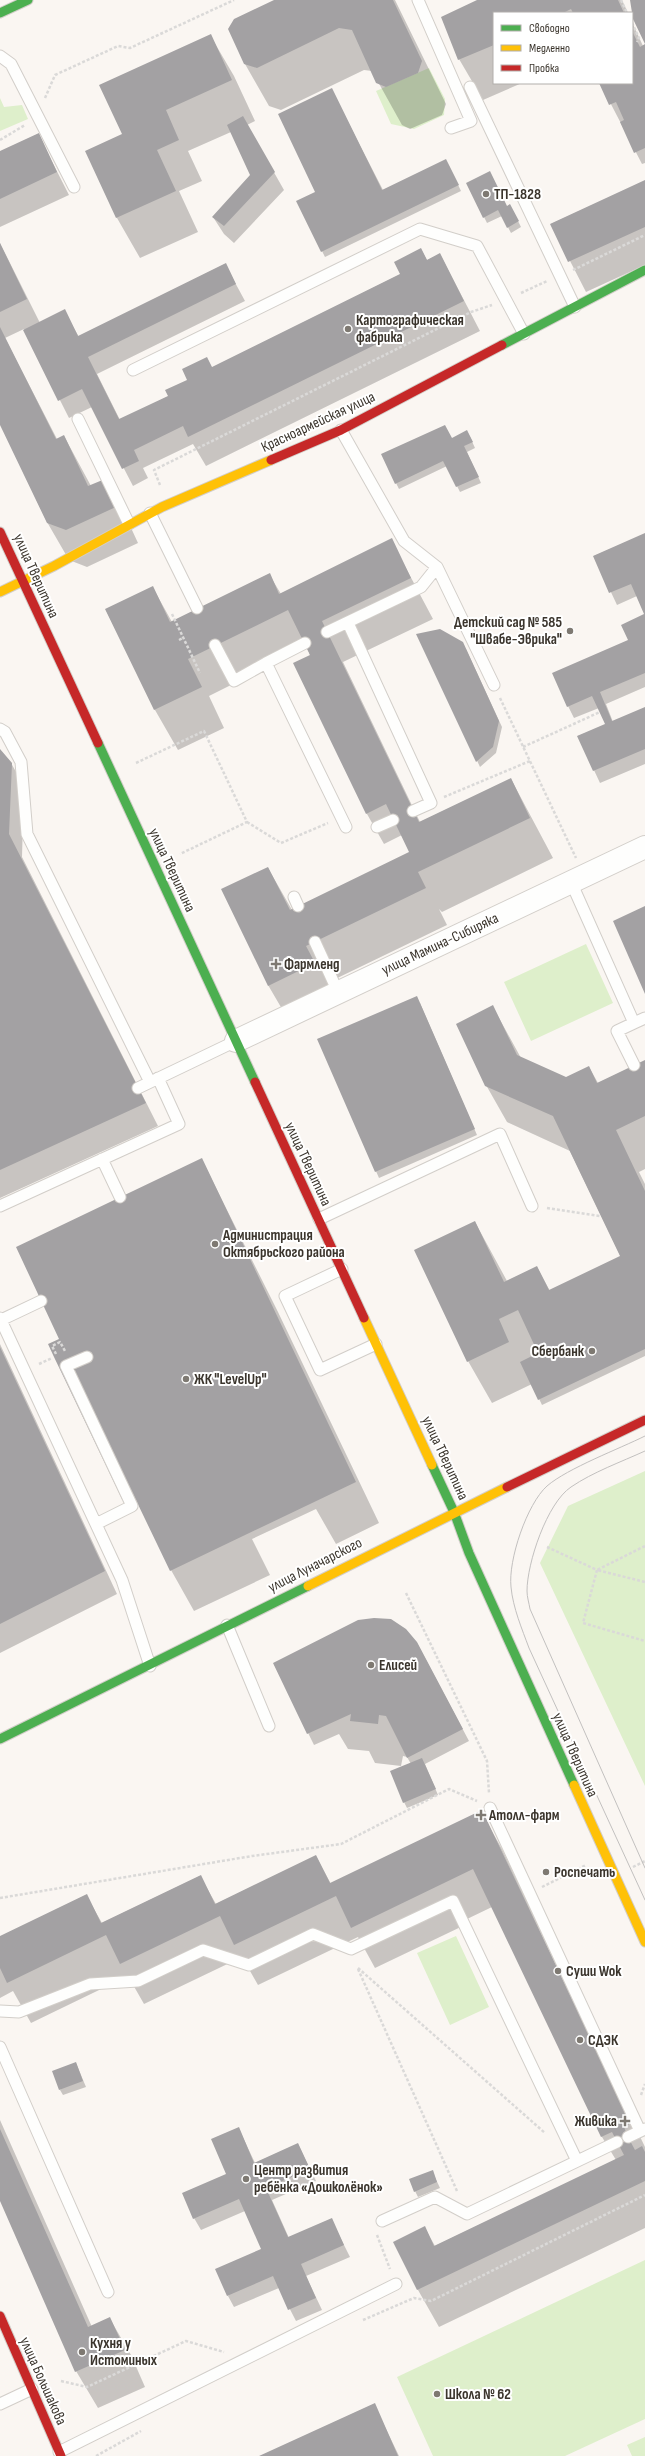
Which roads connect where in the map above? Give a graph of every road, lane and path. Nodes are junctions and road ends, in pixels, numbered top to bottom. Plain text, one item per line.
1 (28, 0) edge
2 (234, 0) edge
3 (419, 0) edge
4 (621, 0) edge
5 (627, 12) edge
6 (0, 13) edge
7 (633, 25) edge
8 (637, 42) dead end
9 (0, 56) edge
10 (55, 75) dead end
11 (470, 87) dead end
12 (451, 128) dead end
13 (74, 187) dead end
14 (645, 270) edge
15 (506, 300) junction
16 (575, 307) junction
17 (524, 334) junction
18 (133, 370) dead end
19 (78, 420) dead end
20 (341, 430) junction
21 (161, 484) dead end
22 (150, 513) junction
23 (129, 524) junction
24 (0, 532) edge
25 (437, 567) junction
26 (22, 581) junction
27 (0, 592) edge
28 (197, 608) dead end
29 (172, 614) dead end
30 (348, 623) junction
31 (327, 632) dead end
32 (184, 638) junction
33 (179, 640) dead end
34 (305, 643) dead end
35 (215, 645) dead end
36 (266, 663) junction
37 (200, 673) dead end
38 (494, 685) joint
39 (600, 712) dead end
40 (0, 729) edge
41 (523, 747) junction
42 (530, 761) junction
43 (136, 763) dead end
44 (431, 803) junction
45 (413, 811) dead end
46 (393, 820) dead end
47 (247, 822) junction
48 (325, 824) dead end
49 (346, 827) dead end
50 (377, 827) dead end
51 (645, 847) edge
52 (180, 854) dead end
53 (583, 855) dead end
54 (571, 882) junction
55 (315, 942) dead end
56 (338, 992) junction
57 (645, 1018) edge
58 (634, 1023) junction
59 (236, 1041) junction
60 (634, 1065) dead end
61 (154, 1080) junction
62 (138, 1088) dead end
63 (102, 1159) junction
64 (120, 1198) dead end
65 (0, 1206) edge
66 (532, 1206) joint
67 (600, 1216) dead end
68 (318, 1219) junction
69 (342, 1269) junction
70 (41, 1301) dead end
71 (1, 1319) edge
72 (376, 1344) junction
73 (66, 1354) dead end
74 (86, 1356) dead end
75 (54, 1357) dead end
76 (645, 1420) edge
77 (454, 1512) junction
78 (96, 1524) junction
79 (645, 1546) edge
80 (547, 1547) dead end
81 (597, 1570) junction
82 (645, 1582) edge
83 (406, 1593) dead end
84 (227, 1625) junction
85 (645, 1641) edge
86 (150, 1666) junction
87 (269, 1726) dead end
88 (0, 1739) edge
89 (490, 1808) junction
90 (589, 1864) dead end
91 (530, 1893) junction
92 (0, 1898) edge
93 (645, 1942) edge
94 (351, 1949) junction
95 (358, 1968) junction
96 (0, 2011) edge
97 (0, 2047) edge
98 (643, 2130) edge
99 (548, 2135) dead end
100 (628, 2137) dead end
101 (617, 2142) dead end
102 (577, 2161) junction
103 (645, 2195) edge
104 (467, 2214) junction
105 (382, 2221) joint
106 (396, 2284) junction
107 (108, 2292) dead end
108 (414, 2298) junction
109 (0, 2316) edge
110 (358, 2322) dead end
111 (245, 2359) junction
112 (61, 2381) dead end
113 (32, 2389) junction
114 (0, 2404) edge
115 (142, 2430) dead end
116 (60, 2454) edge
117 (96, 2456) edge

1 - 6 street
2 - 10 path
3 - 12 lane
4 - 5 path
7 - 8 path
9 - 13 lane
11 - 16 lane
14 - 16 street, Красноармейская улица
15 - 17 lane
15 - 18 lane
15 - 21 path
16 - 17 street, Красноармейская улица
17 - 20 street, Красноармейская улица
19 - 23 lane
20 - 22 street, Красноармейская улица
20 - 25 lane
22 - 23 street, Красноармейская улица
22 - 28 lane
23 - 26 street, Красноармейская улица
24 - 26 street, улица Тверитина
25 - 30 lane
25 - 38 lane
26 - 27 street, Красноармейская улица
26 - 59 street, улица Тверитина
29 - 32 path
30 - 31 lane
30 - 44 lane
32 - 33 path
32 - 37 path
34 - 36 lane
35 - 36 lane
36 - 49 lane
38 - 41 path
39 - 41 path
40 - 61 lane
41 - 42 path
42 - 44 path
42 - 53 path
43 - 47 path
44 - 45 lane
46 - 50 lane
47 - 48 path
47 - 52 path
51 - 54 street, улица Мамина-Сибиряка
54 - 56 street, улица Мамина-Сибиряка
54 - 58 lane
55 - 56 lane
56 - 59 street, улица Мамина-Сибиряка
57 - 58 lane
58 - 60 lane
59 - 61 lane
59 - 68 street, улица Тверитина
61 - 62 lane
61 - 63 lane
63 - 64 lane
63 - 65 lane
66 - 67 path
66 - 68 lane
68 - 69 street, улица Тверитина
69 - 72 street, улица Тверитина
69 - 72 lane
70 - 71 lane
71 - 78 lane
72 - 77 street, улица Тверитина
73 - 75 path
74 - 78 lane
76 - 77 street, улица Луначарского
77 - 84 street, улица Луначарского
77 - 93 street, улица Тверитина
78 - 86 lane
79 - 81 path
80 - 81 path
81 - 82 path
81 - 85 path
83 - 89 path
84 - 86 street, улица Луначарского
84 - 87 lane
86 - 88 street, улица Луначарского
89 - 91 lane
89 - 92 path
90 - 91 path
91 - 98 lane
94 - 95 path
94 - 96 lane
94 - 102 lane
95 - 99 path
95 - 104 path
97 - 107 lane
98 - 100 lane
101 - 102 lane
102 - 104 lane
103 - 108 path
104 - 105 lane
105 - 106 path
106 - 108 path
106 - 111 lane
108 - 110 path
109 - 113 street, улица Большакова
111 - 112 path
111 - 116 lane
113 - 114 lane
113 - 116 street, улица Большакова
115 - 117 path

